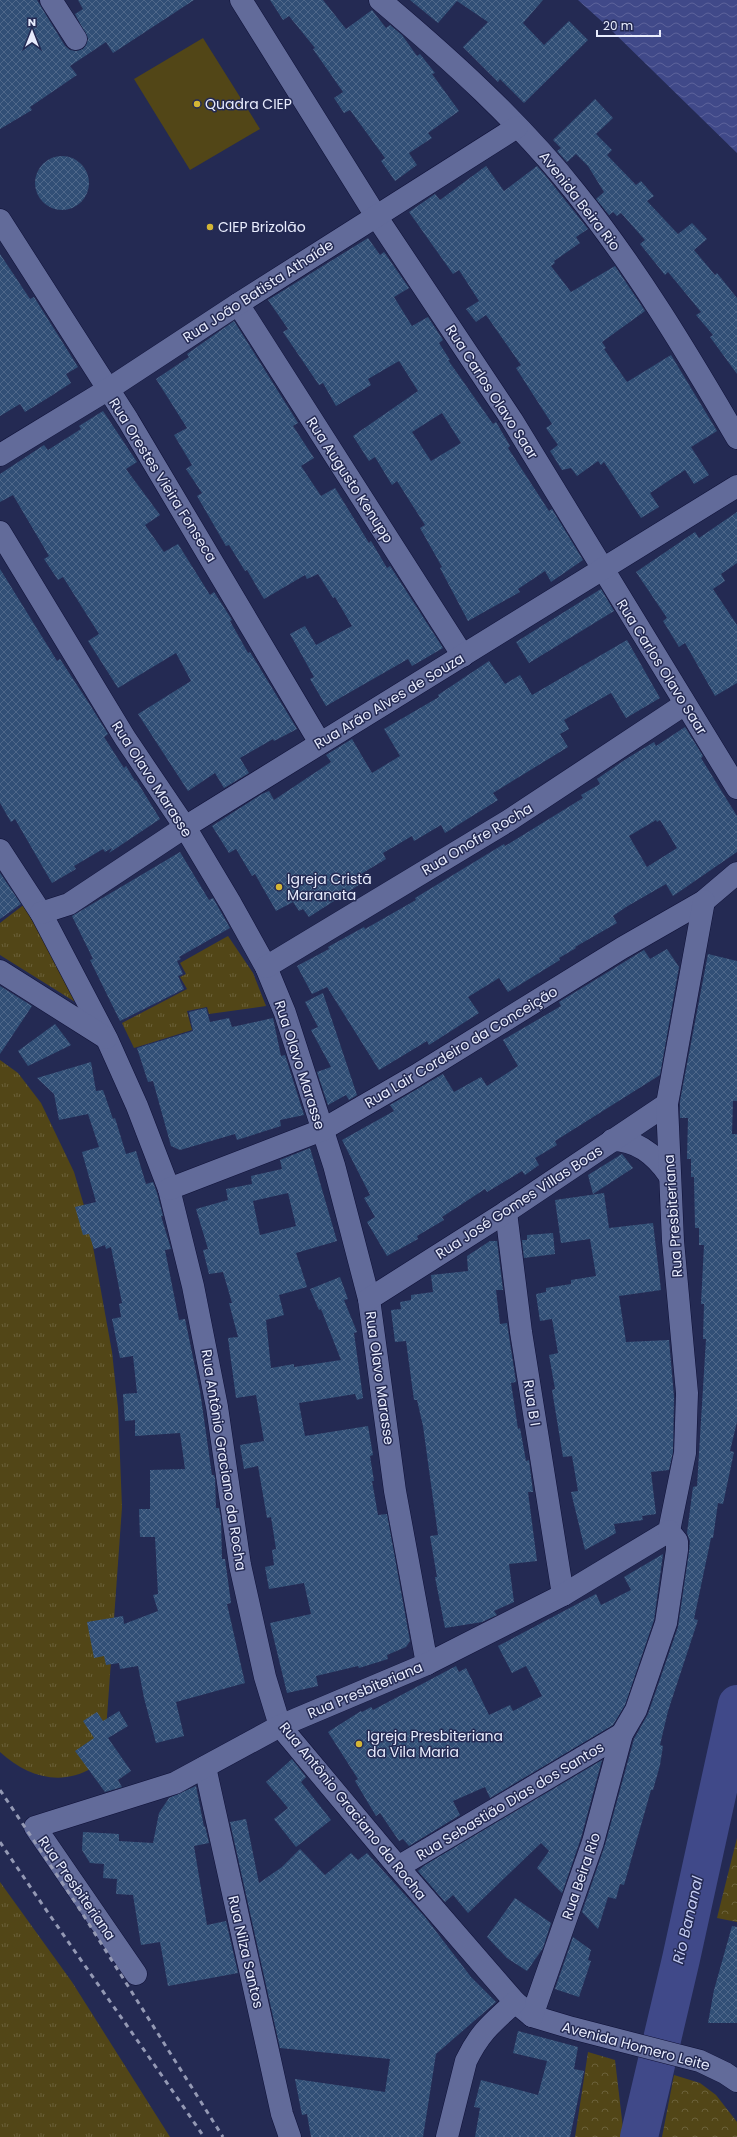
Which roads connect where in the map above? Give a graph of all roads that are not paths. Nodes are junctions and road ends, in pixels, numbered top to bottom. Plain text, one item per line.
1 (51, 0) edge
2 (241, 0) edge
3 (380, 0) edge
4 (76, 39) dead end
5 (516, 127) junction
6 (376, 216) junction
7 (0, 220) edge
8 (238, 304) junction
9 (107, 390) junction
10 (737, 438) edge
11 (0, 455) edge
12 (737, 486) edge
13 (0, 532) edge
14 (602, 569) junction
15 (463, 656) junction
16 (685, 704) junction
17 (320, 743) junction
18 (737, 788) edge
19 (185, 827) junction
20 (0, 850) edge
21 (737, 873) edge
22 (704, 901) junction
23 (40, 913) junction
24 (266, 967) junction
25 (0, 971) edge
26 (107, 1039) junction
27 (666, 1104) junction
28 (322, 1130) junction
29 (612, 1140) junction
30 (670, 1175) junction
31 (169, 1189) junction
32 (506, 1212) junction
33 (370, 1299) junction
34 (670, 1531) junction
35 (563, 1595) junction
36 (427, 1664) junction
37 (280, 1726) junction
38 (622, 1734) junction
39 (204, 1767) junction
40 (398, 1867) junction
41 (136, 1974) dead end
42 (515, 2002) junction
43 (532, 2016) junction
44 (737, 2081) edge
45 (290, 2137) edge
46 (447, 2137) edge

1 - 4 street
2 - 6 street, Rua Carlos Olavo Saar
3 - 5 street, Avenida Beira Rio
5 - 6 street, Rua João Batista Athaíde
5 - 10 street, Avenida Beira Rio
6 - 8 street, Rua João Batista Athaíde
6 - 14 street, Rua Carlos Olavo Saar
7 - 9 street, Rua Orestes Vieira Fonseca
8 - 9 street, Rua João Batista Athaíde
8 - 15 street, Rua Augusto Kenupp
9 - 11 street, Rua João Batista Athaíde
9 - 17 street, Rua Orestes Vieira Fonseca
12 - 14 street, Rua Arão Alves de Souza
13 - 19 street, Rua Olavo Marasse
14 - 15 street, Rua Arão Alves de Souza
14 - 16 street, Rua Carlos Olavo Saar
15 - 17 street, Rua Arão Alves de Souza
16 - 18 street, Rua Carlos Olavo Saar
16 - 24 street, Rua Onofre Rocha
17 - 19 street, Rua Arão Alves de Souza
19 - 23 street, Rua Arão Alves de Souza
19 - 24 street, Rua Olavo Marasse
20 - 23 street, Rua Antônio Graciano da Rocha
21 - 22 street, Rua Lair Cordeiro da Conceição
22 - 27 street, Rua Presbiteriana
22 - 28 street, Rua Lair Cordeiro da Conceição
23 - 26 street, Rua Antônio Graciano da Rocha
24 - 28 street, Rua Olavo Marasse
25 - 26 street
26 - 31 street, Rua Antônio Graciano da Rocha
27 - 29 street, Rua José Gomes Villas Boas
27 - 30 street, Rua Presbiteriana
28 - 31 street, Rua Lair Cordeiro da Conceição
28 - 33 street, Rua Olavo Marasse
29 - 30 street
29 - 32 street, Rua José Gomes Villas Boas
30 - 34 street, Rua Presbiteriana
31 - 37 street, Rua Antônio Graciano da Rocha
32 - 33 street, Rua José Gomes Villas Boas
32 - 35 street, Rua B I
33 - 36 street, Rua Olavo Marasse
34 - 35 street, Rua Presbiteriana
34 - 38 street
35 - 36 street, Rua Presbiteriana
36 - 37 street, Rua Presbiteriana
37 - 39 street, Rua Presbiteriana
37 - 40 street, Rua Antônio Graciano da Rocha
38 - 40 street, Rua Sebastião Dias dos Santos
38 - 43 street, Rua Beira Rio
39 - 41 street, Rua Presbiteriana
39 - 45 street, Rua Nilza Santos
40 - 42 street, Rua Antônio Graciano da Rocha
42 - 43 street, Rua Antônio Graciano da Rocha
42 - 46 street
43 - 44 street, Avenida Homero Leite

